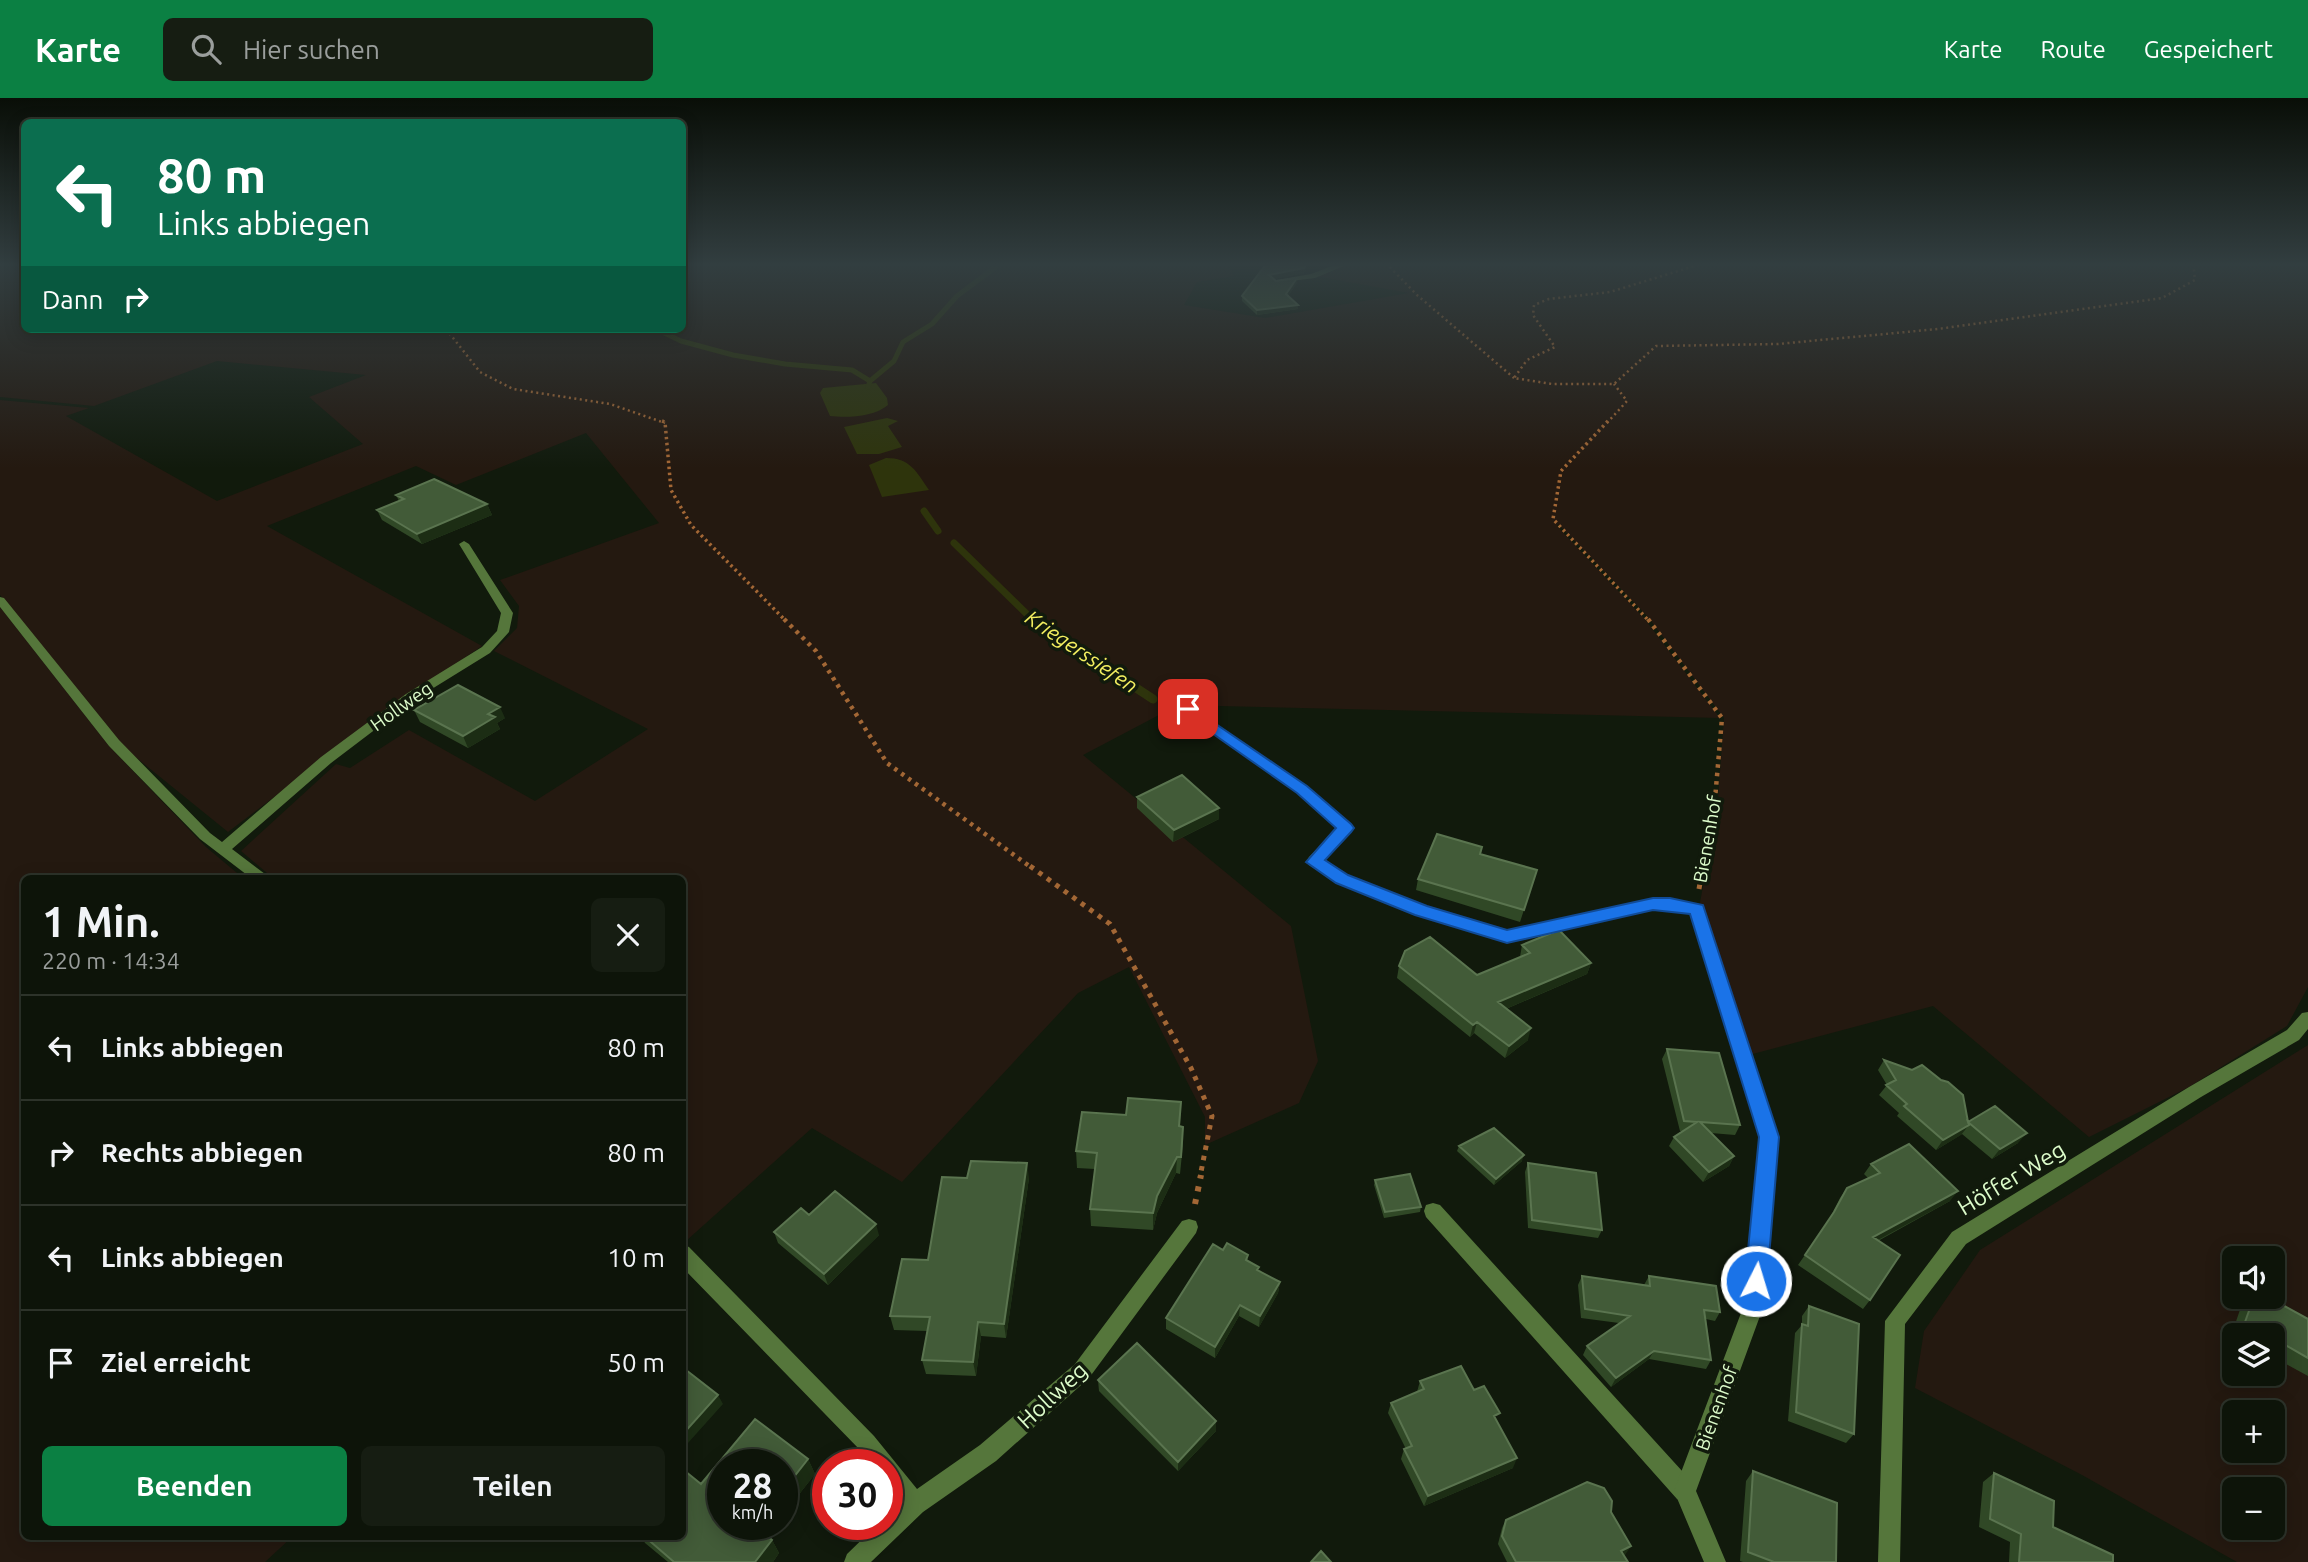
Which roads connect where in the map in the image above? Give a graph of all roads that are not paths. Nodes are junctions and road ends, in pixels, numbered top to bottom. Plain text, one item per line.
1 (464, 544) dead end
2 (0, 600) edge
3 (1188, 709) dead end
4 (224, 848) junction
5 (256, 875) edge
6 (2308, 1018) edge
7 (1433, 1210) dead end
8 (1189, 1227) road end
9 (686, 1256) edge
10 (872, 1449) edge
11 (903, 1489) edge
12 (1685, 1491) junction
13 (915, 1504) junction
14 (855, 1562) edge
15 (1715, 1562) edge
16 (1889, 1562) edge

1 - 4 street, Hollweg
2 - 4 street
3 - 12 street, Bienenhof
4 - 5 street
6 - 16 street, Höffer Weg
7 - 12 street
8 - 13 street, Hollweg
9 - 10 street
11 - 13 street
12 - 15 street
13 - 14 street, Hollweg

